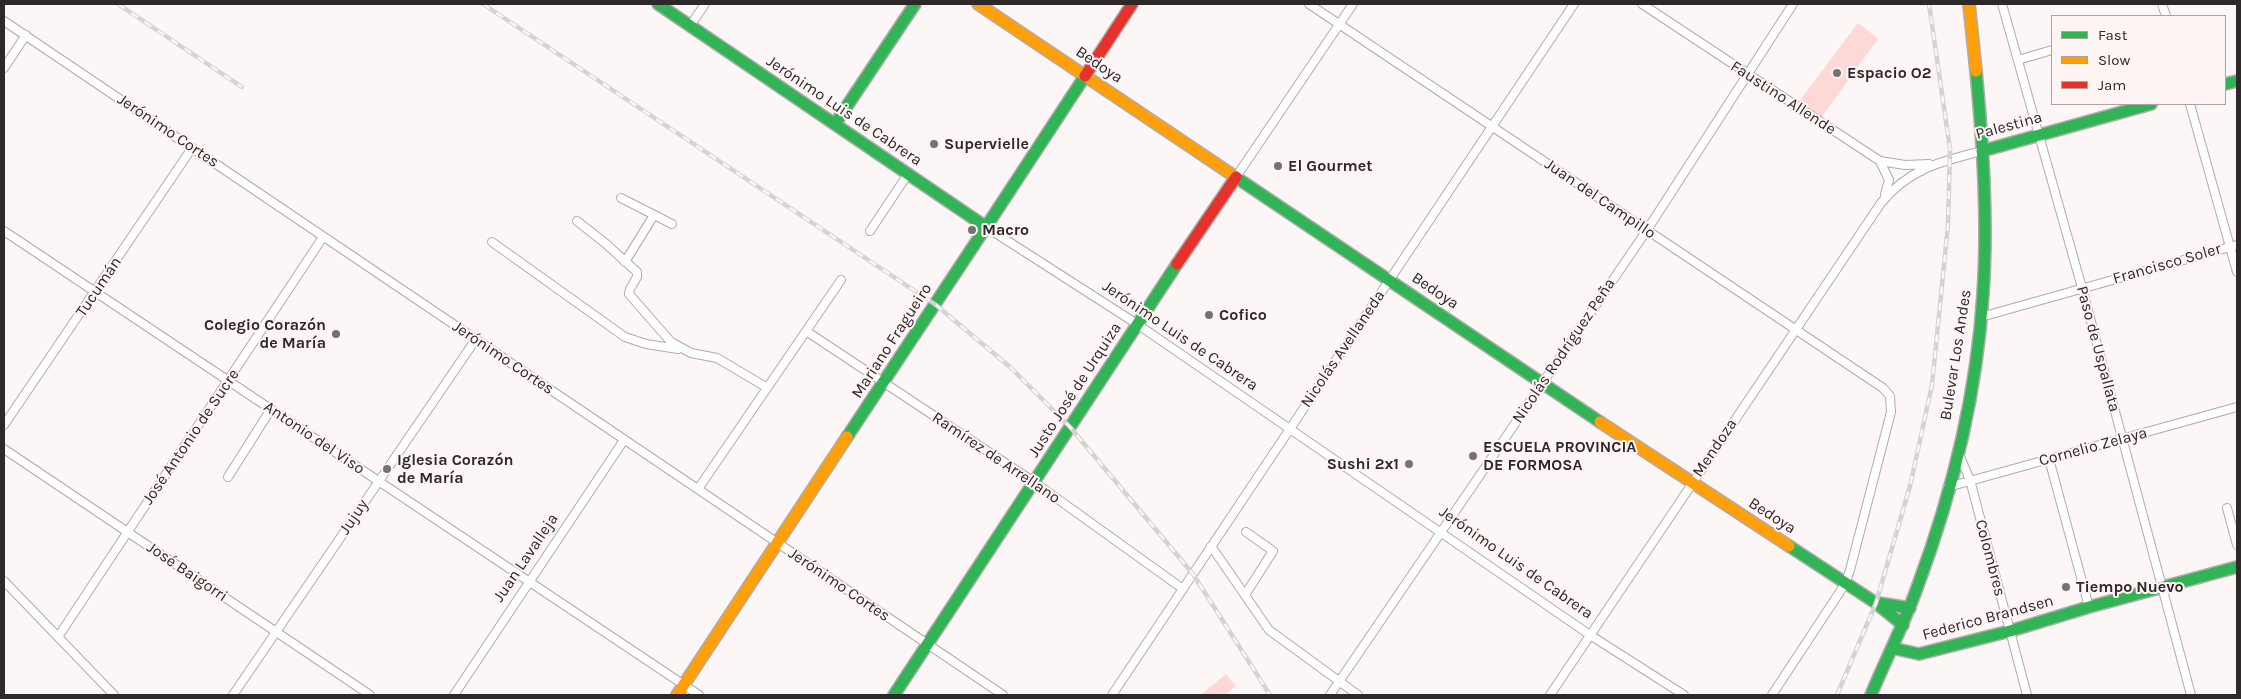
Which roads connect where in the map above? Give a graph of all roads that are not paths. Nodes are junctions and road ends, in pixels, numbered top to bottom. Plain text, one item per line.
1 (658, 4) edge
2 (705, 4) edge
3 (915, 4) edge
4 (978, 4) edge
5 (1132, 4) edge
6 (1309, 4) edge
7 (1353, 4) edge
8 (1574, 4) edge
9 (1642, 4) edge
10 (1793, 4) edge
11 (1969, 4) edge
12 (2002, 4) edge
13 (4, 21) edge
14 (1339, 24) junction
15 (690, 26) junction
16 (26, 35) junction
17 (2051, 50) edge
18 (2018, 60) junction
19 (4, 68) edge
20 (1748, 74) junction
21 (1086, 76) junction
22 (2147, 105) edge
23 (2190, 105) edge
24 (835, 124) junction
25 (1492, 126) junction
26 (2038, 135) junction
27 (192, 148) junction
28 (1982, 150) junction
29 (1880, 161) junction
30 (1934, 164) junction
31 (908, 174) junction
32 (1236, 177) junction
33 (621, 198) dead end
34 (1881, 203) junction
35 (654, 215) junction
36 (577, 221) dead end
37 (672, 224) dead end
38 (986, 227) junction
39 (1647, 230) junction
40 (4, 231) edge
41 (870, 231) dead end
42 (323, 237) junction
43 (492, 242) dead end
44 (2234, 246) edge
45 (625, 262) junction
46 (2237, 272) edge
47 (841, 280) dead end
48 (1389, 280) junction
49 (2082, 288) junction
50 (96, 292) junction
51 (1981, 317) junction
52 (1137, 324) junction
53 (1796, 329) junction
54 (806, 331) junction
55 (476, 339) junction
56 (683, 350) junction
57 (228, 381) junction
58 (884, 383) junction
59 (1542, 383) junction
60 (766, 387) junction
61 (2237, 407) edge
62 (271, 409) junction
63 (4, 425) edge
64 (1289, 430) junction
65 (2123, 438) junction
66 (624, 440) junction
67 (4, 449) edge
68 (1957, 451) junction
69 (2049, 459) junction
70 (228, 477) dead end
71 (1970, 480) junction
72 (379, 481) junction
73 (1034, 482) junction
74 (1691, 483) junction
75 (1948, 487) junction
76 (698, 488) junction
77 (2227, 508) dead end
78 (1441, 531) junction
79 (127, 532) junction
80 (1246, 532) dead end
81 (778, 544) junction
82 (2237, 545) edge
83 (1211, 546) junction
84 (2237, 567) edge
85 (4, 581) edge
86 (530, 582) junction
87 (1845, 584) junction
88 (2162, 588) junction
89 (1183, 589) junction
90 (4, 592) edge
91 (18, 595) junction
92 (1246, 595) junction
93 (1876, 603) junction
94 (2089, 606) junction
95 (1910, 608) junction
96 (1903, 625) junction
97 (2010, 631) junction
98 (276, 632) junction
99 (1590, 635) junction
100 (58, 637) junction
101 (928, 645) junction
102 (1892, 648) junction
103 (1338, 681) junction
104 (684, 685) junction
105 (114, 695) edge
106 (234, 695) edge
107 (370, 695) edge
108 (454, 695) edge
109 (676, 695) edge
110 (700, 695) edge
111 (894, 695) edge
112 (1002, 695) edge
113 (1112, 695) edge
114 (1330, 695) edge
115 (1358, 695) edge
116 (1550, 695) edge
117 (1684, 695) edge
118 (1772, 695) edge
119 (1871, 695) edge
120 (2027, 695) edge
121 (2191, 695) edge

1 - 15 main road, Jerónimo Luis de Cabrera
2 - 15 street
3 - 24 main road
4 - 21 main road, Bedoya
5 - 21 main road, Mariano Fragueiro
6 - 14 street, Juan del Campillo
7 - 14 street, Justo José de Urquiza
8 - 25 street, Nicolás Avellaneda
9 - 20 street, Faustino Allende
10 - 20 street, Nicolás Rodríguez Peña
11 - 28 main road, Bulevar Los Andes
12 - 18 street, Paso de Uspallata
13 - 16 street, Jerónimo Cortes
14 - 25 street, Juan del Campillo
14 - 32 street, Justo José de Urquiza
15 - 24 main road, Jerónimo Luis de Cabrera
16 - 19 street
16 - 27 street, Jerónimo Cortes
17 - 18 street
18 - 26 street, Paso de Uspallata
20 - 29 street, Faustino Allende
20 - 39 street, Nicolás Rodríguez Peña
21 - 32 main road, Bedoya
21 - 38 main road, Mariano Fragueiro
22 - 26 main road, Palestina
23 - 44 street
24 - 31 main road, Jerónimo Luis de Cabrera
25 - 39 street, Juan del Campillo
25 - 48 street, Nicolás Avellaneda
26 - 28 main road, Palestina
26 - 49 street, Paso de Uspallata
27 - 42 street, Jerónimo Cortes
27 - 50 street, Tucumán
28 - 30 street, Palestina
28 - 51 main road, Bulevar Los Andes
29 - 30 street, Faustino Allende
29 - 34 street, Mendoza
30 - 34 street, Mendoza
31 - 38 main road, Jerónimo Luis de Cabrera
31 - 41 street
32 - 48 main road, Bedoya
32 - 52 main road, Justo José de Urquiza
33 - 35 street
34 - 53 street, Mendoza
35 - 37 street
35 - 45 street
36 - 45 street
38 - 52 street, Jerónimo Luis de Cabrera
38 - 58 main road, Mariano Fragueiro
39 - 53 street, Juan del Campillo
39 - 59 street, Nicolás Rodríguez Peña
40 - 50 street, Antonio del Viso
42 - 55 street, Jerónimo Cortes
42 - 57 street, José Antonio de Sucre
43 - 56 street
44 - 46 street
44 - 49 street, Francisco Soler
45 - 56 street
47 - 54 street
48 - 59 main road, Bedoya
48 - 64 street, Nicolás Avellaneda
49 - 51 street, Francisco Soler
49 - 65 street, Paso de Uspallata
50 - 57 street, Antonio del Viso
50 - 63 street, Tucumán
51 - 68 main road, Bulevar Los Andes
52 - 64 street, Jerónimo Luis de Cabrera
52 - 73 main road, Justo José de Urquiza
53 - 74 street, Mendoza
53 - 87 street, Juan del Campillo
54 - 58 street, Ramírez de Arrellano
54 - 60 street
55 - 66 street, Jerónimo Cortes
55 - 72 street, Jujuy
56 - 60 street
57 - 62 street, Antonio del Viso
57 - 79 street, José Antonio de Sucre
58 - 73 street, Ramírez de Arrellano
58 - 81 main road, Mariano Fragueiro
59 - 74 main road, Bedoya
59 - 78 street, Nicolás Rodríguez Peña
60 - 76 street
61 - 65 street, Cornelio Zelaya
62 - 70 street
62 - 72 street, Antonio del Viso
64 - 78 street, Jerónimo Luis de Cabrera
64 - 83 street, Nicolás Avellaneda
65 - 69 street, Cornelio Zelaya
65 - 88 street, Paso de Uspallata
66 - 76 street, Jerónimo Cortes
66 - 86 street, Juan Lavalleja
67 - 79 street, José Baigorri
68 - 71 street, Colombres
68 - 75 main road, Bulevar Los Andes
69 - 71 street, Cornelio Zelaya
69 - 94 street
71 - 75 street, Cornelio Zelaya
71 - 97 street, Colombres
72 - 86 street, Antonio del Viso
72 - 98 street, Jujuy
73 - 89 street, Ramírez de Arrellano
73 - 101 main road, Justo José de Urquiza
74 - 87 main road, Bedoya
74 - 99 street, Mendoza
75 - 95 main road, Bulevar Los Andes
76 - 81 street, Jerónimo Cortes
77 - 82 street
78 - 99 street, Jerónimo Luis de Cabrera
78 - 103 street, Nicolás Rodríguez Peña
79 - 98 street, José Baigorri
79 - 100 street, José Antonio de Sucre
80 - 92 street
81 - 101 street, Jerónimo Cortes
81 - 104 main road, Mariano Fragueiro
83 - 89 street, Nicolás Avellaneda
83 - 92 street
84 - 88 main road, Federico Brandsen
85 - 91 street
86 - 104 street, Antonio del Viso
86 - 108 street, Juan Lavalleja
87 - 93 main road, Bedoya
87 - 118 street
88 - 94 main road, Federico Brandsen
88 - 121 street, Paso de Uspallata
89 - 113 street, Nicolás Avellaneda
90 - 91 street
91 - 100 street
92 - 103 street
93 - 95 main road, Bedoya
93 - 96 main road, Bedoya
94 - 97 main road, Federico Brandsen
95 - 96 main road, Bulevar Los Andes
96 - 102 main road, Bulevar Los Andes
97 - 102 main road, Federico Brandsen
97 - 120 street, Colombres
98 - 106 street, Jujuy
98 - 107 street, José Baigorri
99 - 116 street, Mendoza
99 - 117 street, Jerónimo Luis de Cabrera
100 - 105 street
101 - 111 main road, Justo José de Urquiza
101 - 112 street, Jerónimo Cortes
102 - 119 main road, Bulevar Los Andes
103 - 114 street, Nicolás Rodríguez Peña
103 - 115 street
104 - 109 main road, Mariano Fragueiro
104 - 110 street, Antonio del Viso

